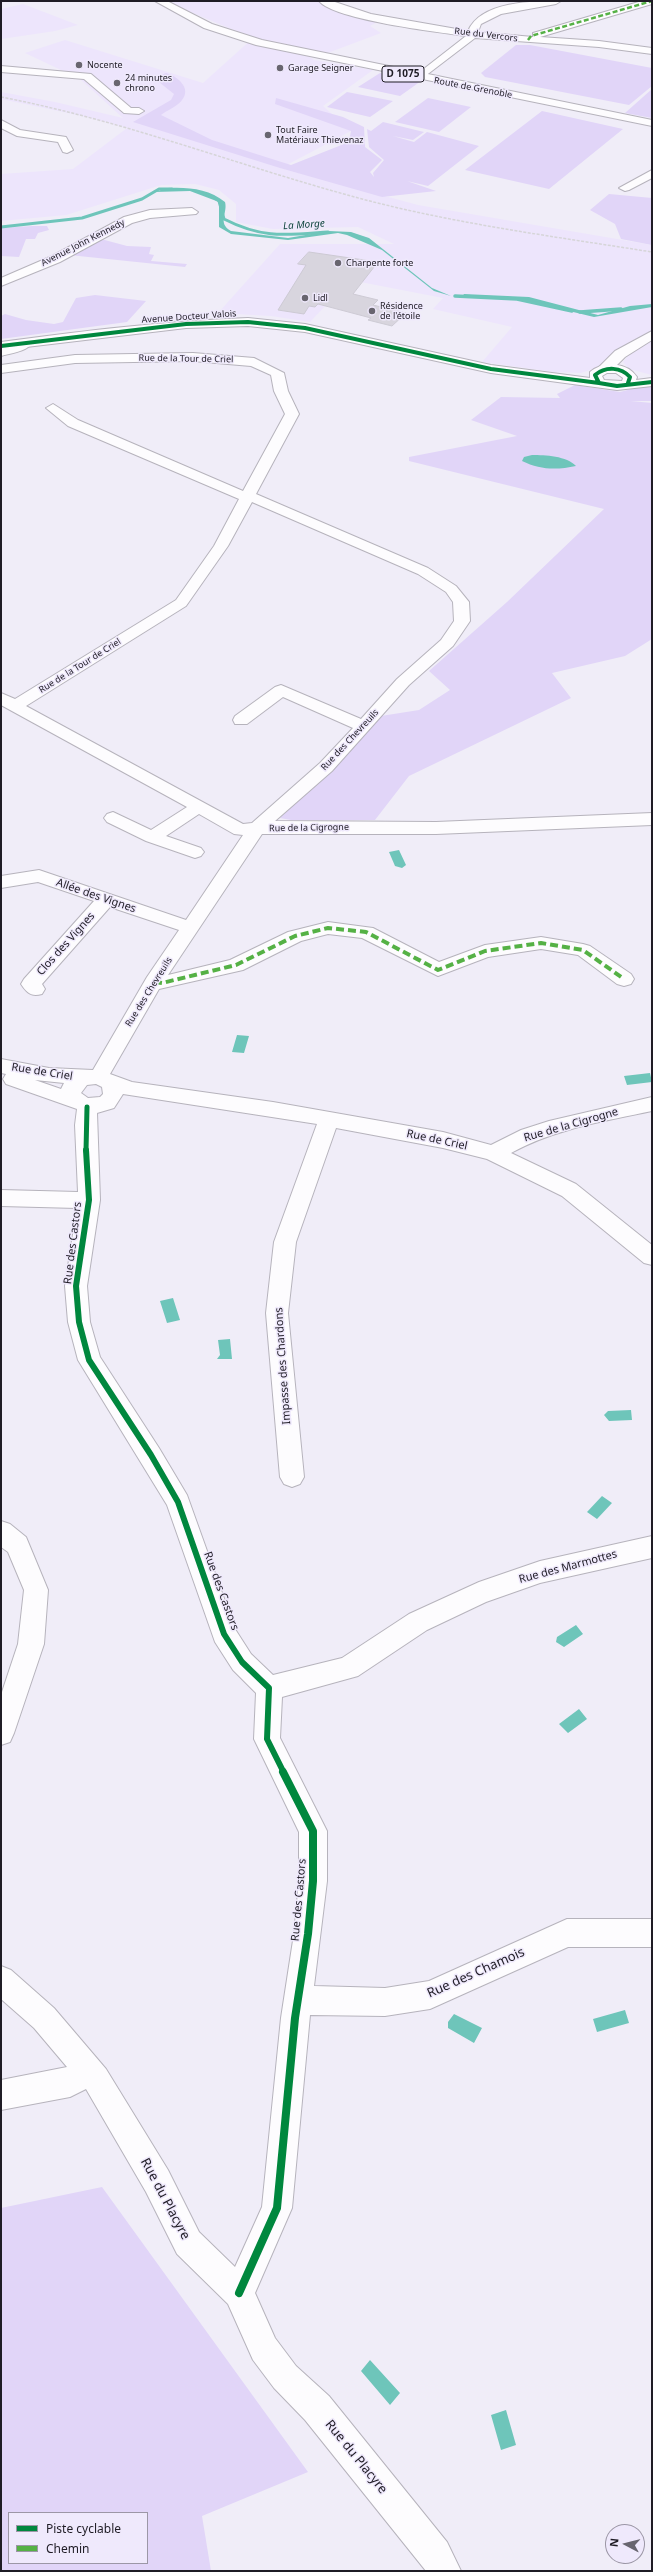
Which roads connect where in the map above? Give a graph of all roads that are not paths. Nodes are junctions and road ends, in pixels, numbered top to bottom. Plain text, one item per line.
1 (160, 1) edge
2 (324, 1) edge
3 (556, 1) edge
4 (649, 4) edge
5 (472, 35) junction
6 (528, 40) junction
7 (652, 51) edge
8 (1, 69) edge
9 (420, 77) junction
10 (139, 111) dead end
11 (1, 123) edge
12 (652, 123) edge
13 (67, 150) dead end
14 (652, 173) edge
15 (625, 188) dead end
16 (192, 212) dead end
17 (1, 282) edge
18 (652, 335) edge
19 (26, 343) junction
20 (1, 346) edge
21 (1, 352) edge
22 (614, 360) junction
23 (1, 369) edge
24 (600, 375) junction
25 (626, 376) junction
26 (652, 378) edge
27 (652, 382) edge
28 (53, 408) dead end
29 (249, 497) junction
30 (8, 702) edge
31 (241, 720) dead end
32 (363, 726) junction
33 (200, 806) junction
34 (114, 818) dead end
35 (652, 819) edge
36 (255, 830) junction
37 (152, 837) junction
38 (195, 852) dead end
39 (1, 882) edge
40 (106, 899) junction
41 (190, 928) junction
42 (624, 979) dead end
43 (154, 982) junction
44 (35, 989) dead end
45 (1, 1066) edge
46 (1, 1074) edge
47 (97, 1078) junction
48 (192, 1098) junction
49 (88, 1104) junction
50 (652, 1104) edge
51 (329, 1120) junction
52 (493, 1153) junction
53 (1, 1198) edge
54 (88, 1200) junction
55 (652, 1257) edge
56 (292, 1477) dead end
57 (1, 1532) edge
58 (652, 1547) edge
59 (269, 1688) junction
60 (1, 1733) edge
61 (652, 1932) edge
62 (1, 1980) edge
63 (297, 2001) junction
64 (89, 2071) junction
65 (1, 2095) edge
66 (239, 2293) junction
67 (444, 2571) edge

1 - 9 street, Route de Grenoble / D 1075
2 - 5 street, Rue du Vercors
3 - 5 street
4 - 6 street
5 - 6 street, Rue du Vercors
5 - 9 street
6 - 7 street, Rue du Vercors
8 - 10 street
9 - 12 street, Route de Grenoble / D 1075
11 - 13 street
14 - 15 street
16 - 17 street, Avenue John Kennedy
18 - 22 street
19 - 20 street, Avenue Docteur Valois
19 - 21 street
19 - 24 street, Avenue Docteur Valois
22 - 24 street
22 - 25 street
23 - 29 street, Rue de la Tour de Criel
24 - 25 street, Avenue Docteur Valois
25 - 26 street
25 - 27 street
28 - 29 street
29 - 30 street, Rue de la Tour de Criel
29 - 32 street, Rue des Chevreuils
30 - 33 street, Rue de la Cigrogne
31 - 32 street
32 - 36 street, Rue des Chevreuils
33 - 36 street, Rue de la Cigrogne
33 - 37 street
34 - 37 street
35 - 36 street, Rue de la Cigrogne
36 - 41 street, Rue des Chevreuils
37 - 38 street
39 - 40 street, Allée des Vignes
40 - 41 street, Allée des Vignes
40 - 44 street, Clos des Vignes
41 - 43 street, Rue des Chevreuils
42 - 43 street
43 - 47 street, Rue des Chevreuils
45 - 47 street, Rue de Criel
46 - 49 street, Rue de Criel
47 - 48 street, Rue de Criel
47 - 49 street
47 - 49 street, Rue des Chevreuils
48 - 49 street, Rue de Criel
48 - 51 street, Rue de Criel
49 - 54 street, Rue des Castors
50 - 52 street, Rue de la Cigrogne
51 - 52 street, Rue de Criel
51 - 56 street, Impasse des Chardons
52 - 55 street, Rue de Criel
53 - 54 street
54 - 59 street, Rue des Castors
57 - 60 street
58 - 59 street, Rue des Marmottes
59 - 63 street, Rue des Castors
61 - 63 street, Rue des Chamois
62 - 64 street, Rue du Placyre
63 - 66 street, Rue des Castors
64 - 65 street
64 - 66 street, Rue du Placyre
66 - 67 street, Rue du Placyre

